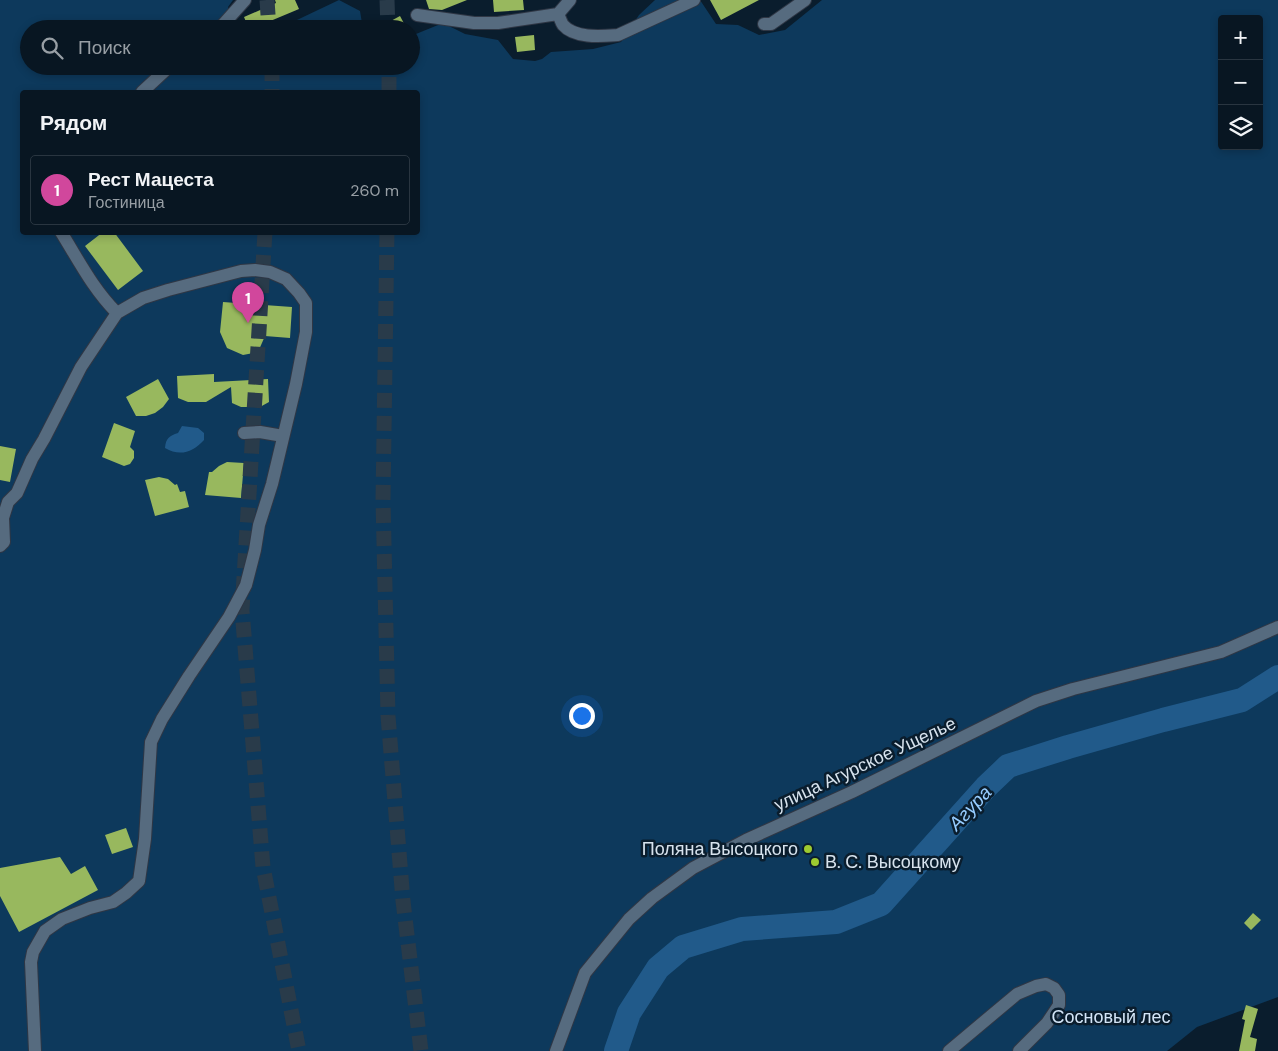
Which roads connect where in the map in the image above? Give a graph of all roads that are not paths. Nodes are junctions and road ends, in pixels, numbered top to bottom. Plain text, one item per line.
1 (244, 0) edge
2 (570, 0) edge
3 (694, 0) edge
4 (805, 0) edge
5 (558, 14) junction
6 (417, 15) dead end
7 (227, 20) edge
8 (764, 24) dead end
9 (160, 75) edge
10 (144, 90) edge
11 (63, 235) edge
12 (117, 312) junction
13 (244, 433) dead end
14 (283, 436) junction
15 (0, 546) edge
16 (1278, 627) edge
17 (35, 1051) edge
18 (556, 1051) edge
19 (949, 1051) edge
20 (1019, 1051) edge

1 - 7 street
2 - 5 street
3 - 5 street
4 - 8 street
5 - 6 street
9 - 10 street
11 - 12 street
12 - 14 street
12 - 15 street
13 - 14 street
14 - 17 street
16 - 18 street, улица Агурское Ущелье
19 - 20 street

